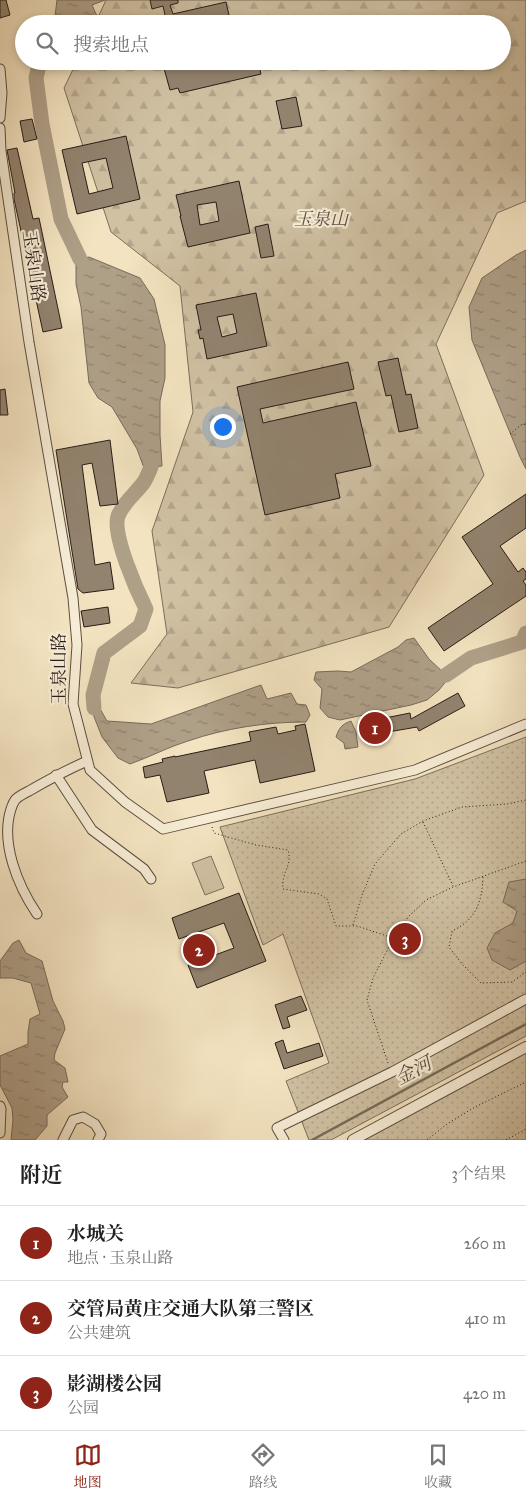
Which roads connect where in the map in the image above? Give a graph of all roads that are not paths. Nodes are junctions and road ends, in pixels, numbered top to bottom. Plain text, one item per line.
1 (0, 69) edge
2 (0, 118) edge
3 (0, 128) edge
4 (526, 724) edge
5 (87, 761) junction
6 (56, 775) junction
7 (151, 879) dead end
8 (37, 914) dead end
9 (526, 1000) edge
10 (526, 1047) edge
11 (0, 1106) edge
12 (0, 1133) edge
13 (63, 1140) edge
14 (98, 1140) edge
15 (284, 1140) edge
16 (353, 1140) edge

1 - 2 street
3 - 5 street, 玉泉山路
4 - 5 street, 玉泉山路
5 - 6 street
6 - 7 street
6 - 8 street
9 - 15 street
10 - 16 street
11 - 12 street
13 - 14 street

